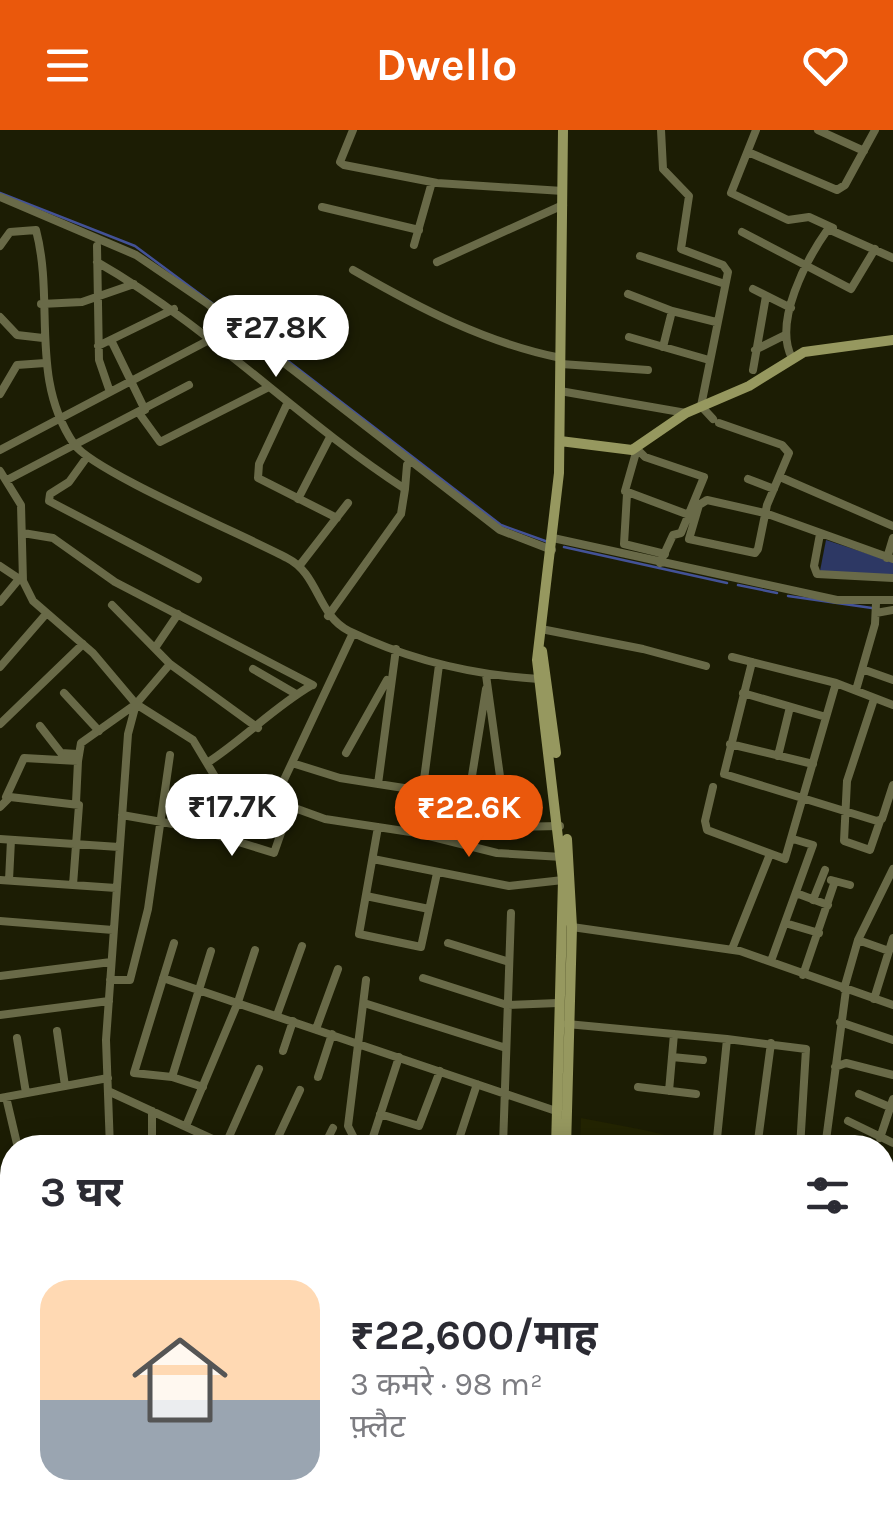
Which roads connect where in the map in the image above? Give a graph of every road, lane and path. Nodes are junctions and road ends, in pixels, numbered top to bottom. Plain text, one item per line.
1 (353, 130) edge
2 (564, 130) edge
3 (661, 130) edge
4 (756, 130) edge
5 (818, 130) edge
6 (876, 130) edge
7 (864, 150) junction
8 (748, 152) junction
9 (432, 182) junction
10 (564, 191) junction
11 (0, 197) edge
12 (563, 205) junction
13 (322, 208) dead end
14 (833, 228) junction
15 (419, 230) junction
16 (742, 232) dead end
17 (414, 245) dead end
18 (0, 246) edge
19 (96, 246) dead end
20 (874, 249) junction
21 (640, 256) dead end
22 (893, 258) edge
23 (97, 262) junction
24 (437, 262) dead end
25 (807, 267) junction
26 (354, 270) dead end
27 (135, 284) junction
28 (725, 284) junction
29 (753, 289) dead end
30 (628, 294) dead end
31 (766, 296) junction
32 (98, 298) junction
33 (41, 304) junction
34 (790, 308) junction
35 (174, 310) junction
36 (672, 311) junction
37 (0, 317) edge
38 (716, 322) junction
39 (785, 335) junction
40 (629, 337) dead end
41 (43, 338) junction
42 (110, 340) junction
43 (211, 340) junction
44 (893, 340) edge
45 (98, 346) junction
46 (663, 347) junction
47 (755, 350) junction
48 (792, 358) junction
49 (709, 360) junction
50 (561, 361) junction
51 (46, 363) junction
52 (648, 370) dead end
53 (753, 370) dead end
54 (131, 382) junction
55 (189, 384) dead end
56 (267, 388) junction
57 (560, 390) junction
58 (110, 392) junction
59 (0, 394) edge
60 (287, 404) junction
61 (701, 406) junction
62 (142, 411) junction
63 (686, 412) junction
64 (60, 418) junction
65 (330, 437) junction
66 (560, 442) junction
67 (75, 446) junction
68 (637, 448) junction
69 (0, 450) edge
70 (87, 457) junction
71 (408, 464) dead end
72 (3, 476) edge
73 (780, 476) junction
74 (748, 479) dead end
75 (405, 489) junction
76 (774, 489) junction
77 (627, 494) junction
78 (298, 499) junction
79 (348, 503) dead end
80 (766, 513) junction
81 (689, 514) junction
82 (337, 518) junction
83 (893, 526) edge
84 (23, 534) junction
85 (820, 534) junction
86 (893, 538) edge
87 (553, 544) junction
88 (665, 554) junction
89 (890, 558) edge
90 (300, 564) junction
91 (660, 564) junction
92 (0, 566) edge
93 (893, 578) edge
94 (198, 579) dead end
95 (21, 580) junction
96 (893, 600) edge
97 (0, 602) edge
98 (876, 603) junction
99 (112, 605) dead end
100 (893, 610) edge
101 (46, 614) junction
102 (178, 614) junction
103 (876, 614) junction
104 (328, 616) junction
105 (352, 632) junction
106 (541, 636) junction
107 (83, 644) junction
108 (154, 648) junction
109 (396, 649) junction
110 (732, 657) dead end
111 (752, 662) junction
112 (170, 664) junction
113 (439, 665) junction
114 (706, 666) dead end
115 (0, 667) edge
116 (862, 669) junction
117 (253, 670) dead end
118 (389, 676) junction
119 (487, 677) junction
120 (538, 679) junction
121 (893, 680) edge
122 (836, 683) junction
123 (312, 685) junction
124 (856, 690) junction
125 (325, 692) junction
126 (64, 693) dead end
127 (296, 694) junction
128 (743, 694) junction
129 (874, 699) junction
130 (136, 704) junction
131 (893, 706) edge
132 (790, 707) junction
133 (826, 717) junction
134 (0, 724) edge
135 (40, 726) dead end
136 (258, 728) junction
137 (99, 731) junction
138 (730, 744) junction
139 (346, 753) dead end
140 (170, 754) dead end
141 (778, 756) junction
142 (77, 758) junction
143 (206, 763) junction
144 (292, 763) junction
145 (813, 764) junction
146 (378, 784) junction
147 (893, 785) edge
148 (713, 787) dead end
149 (423, 791) junction
150 (6, 797) junction
151 (804, 798) junction
152 (274, 802) junction
153 (76, 803) junction
154 (0, 806) edge
155 (290, 807) junction
156 (421, 807) junction
157 (846, 812) junction
158 (466, 813) junction
159 (122, 815) junction
160 (160, 820) junction
161 (880, 821) junction
162 (560, 826) junction
163 (378, 827) junction
164 (507, 827) junction
165 (417, 833) junction
166 (0, 839) edge
167 (793, 839) junction
168 (11, 840) junction
169 (78, 844) junction
170 (120, 847) junction
171 (770, 854) junction
172 (562, 856) junction
173 (373, 860) junction
174 (893, 869) edge
175 (437, 873) junction
176 (4, 880) edge
177 (563, 880) junction
178 (835, 882) junction
179 (74, 885) junction
180 (850, 885) dead end
181 (116, 888) junction
182 (796, 892) junction
183 (366, 896) junction
184 (814, 900) junction
185 (828, 906) junction
186 (429, 909) junction
187 (510, 914) dead end
188 (0, 921) edge
189 (785, 923) junction
190 (572, 927) junction
191 (113, 930) junction
192 (818, 933) junction
193 (893, 938) edge
194 (858, 940) junction
195 (174, 942) dead end
196 (448, 944) dead end
197 (302, 946) dead end
198 (732, 949) junction
199 (254, 950) dead end
200 (211, 951) dead end
201 (889, 951) junction
202 (771, 961) junction
203 (111, 962) junction
204 (508, 962) junction
205 (338, 969) dead end
206 (803, 975) junction
207 (0, 976) edge
208 (164, 978) junction
209 (423, 978) dead end
210 (110, 980) junction
211 (366, 980) dead end
212 (198, 989) junction
213 (845, 990) junction
214 (874, 999) junction
215 (109, 1001) junction
216 (238, 1002) junction
217 (364, 1003) junction
218 (892, 1003) edge
219 (507, 1004) junction
220 (558, 1004) junction
221 (0, 1015) edge
222 (277, 1015) junction
223 (293, 1021) junction
224 (840, 1022) junction
225 (567, 1024) junction
226 (316, 1029) junction
227 (56, 1031) dead end
228 (332, 1034) junction
229 (674, 1034) junction
230 (17, 1038) dead end
231 (726, 1039) junction
232 (893, 1040) edge
233 (361, 1044) junction
234 (771, 1044) junction
235 (506, 1048) junction
236 (283, 1051) dead end
237 (672, 1057) junction
238 (400, 1058) junction
239 (703, 1060) dead end
240 (835, 1066) junction
241 (260, 1069) dead end
242 (440, 1072) junction
243 (893, 1076) edge
244 (172, 1077) junction
245 (108, 1078) junction
246 (318, 1078) dead end
247 (477, 1084) junction
248 (64, 1086) junction
249 (638, 1087) dead end
250 (203, 1088) junction
251 (300, 1090) dead end
252 (108, 1091) junction
253 (669, 1091) junction
254 (26, 1093) junction
255 (506, 1094) junction
256 (696, 1094) dead end
257 (859, 1094) dead end
258 (3, 1097) edge
259 (892, 1105) edge
260 (152, 1111) junction
261 (556, 1111) junction
262 (380, 1114) junction
263 (848, 1121) dead end
264 (186, 1126) junction
265 (333, 1128) dead end
266 (14, 1135) edge
267 (110, 1135) edge
268 (152, 1135) edge
269 (204, 1135) edge
270 (232, 1135) edge
271 (279, 1135) edge
272 (330, 1135) edge
273 (352, 1135) edge
274 (373, 1135) edge
275 (460, 1135) edge
276 (504, 1135) edge
277 (556, 1135) edge
278 (566, 1135) edge
279 (717, 1135) edge
280 (759, 1135) edge
281 (801, 1135) edge
282 (827, 1135) edge
283 (873, 1135) edge
284 (876, 1135) edge

1 - 9 street
2 - 10 main road
3 - 28 street
4 - 8 street
5 - 7 street
6 - 7 street
7 - 8 street
8 - 14 street
9 - 10 street
9 - 15 street
10 - 12 main road
11 - 87 street
12 - 24 street
12 - 50 main road
13 - 15 street
14 - 20 street
14 - 25 street
15 - 17 street
16 - 25 street
18 - 33 street
19 - 23 street
20 - 22 street
20 - 25 street
21 - 28 street
23 - 27 street
23 - 32 street
25 - 34 street
26 - 50 street
27 - 32 street
27 - 35 street
28 - 38 street
29 - 31 street
30 - 36 street
31 - 34 street
31 - 47 street
32 - 33 street
32 - 45 street
33 - 41 street
34 - 39 street
35 - 42 street
35 - 43 street
36 - 38 street
36 - 46 street
37 - 41 street
38 - 49 street
39 - 47 street
39 - 48 street
40 - 46 street
41 - 51 street
42 - 45 street
42 - 54 street
43 - 54 street
43 - 56 street
44 - 48 main road
45 - 58 street
46 - 49 street
47 - 53 street
48 - 61 main road
49 - 61 street
50 - 52 street
50 - 57 main road
51 - 59 street
51 - 64 street
54 - 58 street
54 - 62 street
55 - 62 street
56 - 60 street
56 - 62 street
57 - 63 street
57 - 66 main road
58 - 64 street
60 - 65 street
60 - 78 street
61 - 63 main road
61 - 73 street
62 - 67 street
63 - 68 main road
64 - 67 street
64 - 69 street
65 - 75 street
65 - 78 street
66 - 68 main road
66 - 87 main road
67 - 70 street
67 - 72 street
68 - 77 street
68 - 81 street
70 - 90 street
70 - 94 street
71 - 75 street
72 - 84 street
73 - 76 street
73 - 83 street
74 - 76 street
75 - 104 street
76 - 80 street
77 - 81 street
77 - 88 street
78 - 82 street
79 - 82 street
80 - 80 street
80 - 85 street
81 - 88 street
82 - 90 street
84 - 95 street
84 - 102 street
85 - 89 street
85 - 93 street
86 - 89 street
87 - 91 street
87 - 106 main road
88 - 91 street
90 - 104 street
91 - 98 street
92 - 95 street
95 - 97 street
95 - 101 street
96 - 98 street
98 - 103 street
99 - 108 street
100 - 103 street
101 - 107 street
101 - 115 street
102 - 108 street
102 - 123 street
103 - 116 street
104 - 105 street
105 - 109 street
105 - 125 street
106 - 114 street
106 - 120 main road
106 - 190 main road
107 - 130 street
107 - 134 street
108 - 112 street
109 - 113 street
109 - 118 street
110 - 111 street
111 - 122 street
111 - 128 street
112 - 130 street
112 - 136 street
113 - 119 street
113 - 149 street
116 - 121 street
116 - 124 street
117 - 127 street
118 - 139 street
118 - 146 street
119 - 120 street
119 - 158 street
119 - 164 street
120 - 162 main road
122 - 124 street
122 - 133 street
123 - 125 street
123 - 127 street
124 - 129 street
125 - 144 street
126 - 137 street
127 - 136 street
128 - 132 street
128 - 138 street
129 - 131 street
129 - 157 street
130 - 137 street
130 - 143 street
130 - 159 street
132 - 133 street
132 - 141 street
133 - 145 street
135 - 142 street
136 - 143 street
137 - 142 street
138 - 141 street
138 - 151 street
140 - 160 street
141 - 145 street
142 - 150 street
142 - 153 street
143 - 152 street
144 - 146 street
144 - 152 street
145 - 151 street
146 - 149 street
147 - 161 street
148 - 171 street
149 - 156 street
150 - 153 street
150 - 154 street
151 - 157 street
151 - 167 street
152 - 155 street
153 - 169 street
155 - 160 street
155 - 163 street
156 - 158 street
156 - 165 street
157 - 161 street
157 - 161 street
158 - 164 street
159 - 160 street
159 - 170 street
160 - 210 street
162 - 164 street
162 - 172 main road
163 - 165 street
163 - 173 street
165 - 172 street
166 - 168 street
167 - 171 street
167 - 182 street
168 - 169 street
168 - 176 street
169 - 170 street
169 - 179 street
170 - 181 street
171 - 198 street
172 - 177 main road
173 - 175 street
173 - 183 street
174 - 194 street
175 - 177 street
175 - 186 street
176 - 179 street
177 - 220 main road
178 - 180 street
178 - 184 street
178 - 185 street
179 - 181 street
181 - 191 street
182 - 184 street
182 - 189 street
183 - 186 street
183 - 186 street
184 - 185 street
185 - 192 street
187 - 204 street
188 - 191 street
189 - 192 street
189 - 202 street
190 - 198 street
190 - 225 main road
191 - 203 street
192 - 206 street
193 - 201 street
194 - 201 street
194 - 213 street
195 - 208 street
196 - 204 street
197 - 222 street
198 - 202 street
199 - 216 street
200 - 212 street
201 - 214 street
202 - 206 street
203 - 207 street
203 - 210 street
204 - 219 street
205 - 226 street
206 - 213 street
208 - 212 street
208 - 244 street
209 - 219 street
210 - 215 street
211 - 217 street
212 - 216 street
212 - 244 street
213 - 214 street
213 - 224 street
214 - 218 street
215 - 221 street
215 - 245 street
216 - 222 street
216 - 250 street
217 - 233 street
217 - 235 street
219 - 220 street
219 - 235 street
220 - 261 main road
222 - 223 street
223 - 226 street
223 - 236 street
224 - 232 street
224 - 240 street
225 - 229 street
225 - 278 main road
226 - 228 street
227 - 248 street
228 - 233 street
228 - 246 street
229 - 231 street
229 - 237 street
230 - 254 street
231 - 234 street
231 - 279 street
233 - 238 street
233 - 273 street
234 - 280 street
234 - 281 street
235 - 255 street
237 - 239 street
237 - 253 street
238 - 242 street
238 - 262 street
240 - 243 street
240 - 282 street
241 - 270 street
242 - 247 street
242 - 262 street
244 - 250 street
245 - 248 street
245 - 252 street
247 - 255 street
247 - 275 street
248 - 254 street
249 - 253 street
250 - 264 street
251 - 271 street
252 - 260 street
252 - 267 street
253 - 256 street
254 - 258 street
255 - 261 street
255 - 276 street
257 - 259 street
258 - 266 street
259 - 284 street
260 - 264 street
260 - 268 street
261 - 277 main road
262 - 274 street
263 - 283 street
264 - 269 street
265 - 272 street

